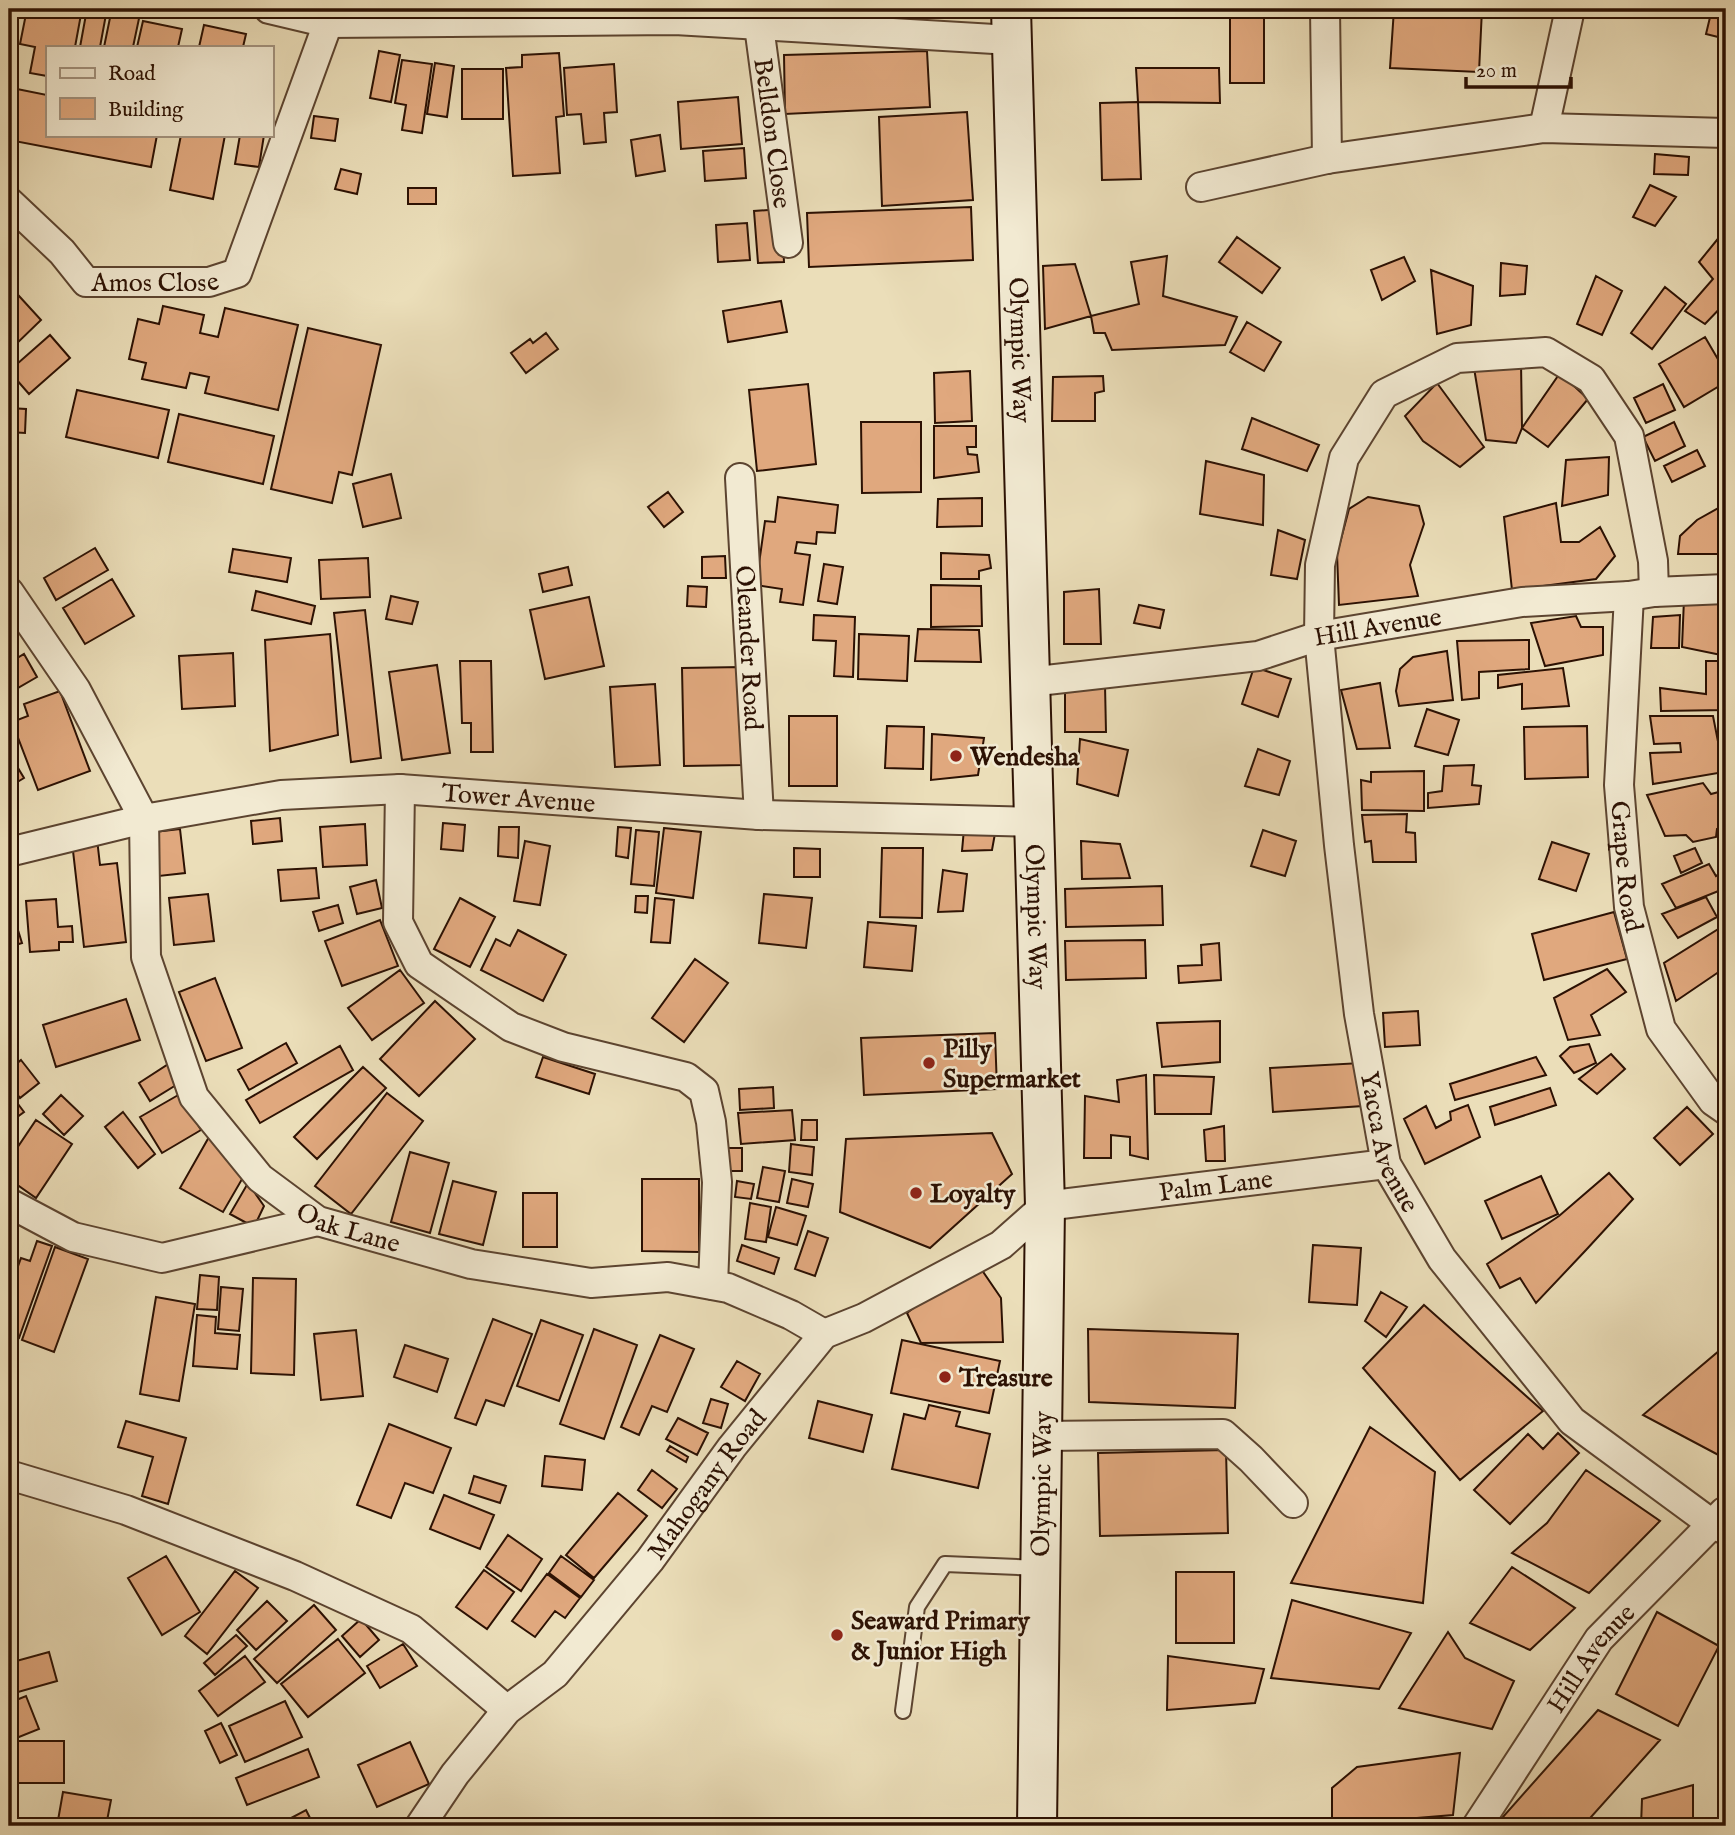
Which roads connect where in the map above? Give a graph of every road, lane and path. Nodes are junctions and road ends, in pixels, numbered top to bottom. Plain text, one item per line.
1 (269, 9) edge
2 (1325, 9) edge
3 (1570, 9) edge
4 (676, 15) edge
5 (328, 23) junction
6 (1011, 24) edge
7 (759, 26) junction
8 (1544, 128) junction
9 (1726, 133) edge
10 (1327, 159) junction
11 (1201, 187) dead end
12 (9, 202) edge
13 (788, 243) dead end
14 (740, 478) dead end
15 (1726, 590) edge
16 (9, 592) edge
17 (1642, 594) junction
18 (1319, 636) junction
19 (1029, 682) junction
20 (400, 789) junction
21 (759, 816) junction
22 (144, 819) junction
23 (1035, 822) junction
24 (9, 852) edge
25 (1726, 1110) edge
26 (1386, 1164) junction
27 (9, 1203) edge
28 (1045, 1206) junction
29 (318, 1221) junction
30 (713, 1285) junction
31 (824, 1334) junction
32 (1042, 1437) junction
33 (9, 1475) edge
34 (1293, 1503) dead end
35 (1722, 1521) edge
36 (1040, 1568) junction
37 (506, 1710) junction
38 (903, 1711) dead end
39 (419, 1826) edge
40 (1037, 1826) edge
41 (1477, 1826) edge

1 - 5 street
2 - 10 street
3 - 8 street
4 - 5 street
4 - 7 street
5 - 12 street, Amos Close
6 - 7 street
6 - 19 street, Olympic Way
7 - 13 street, Belldon Close
8 - 9 street
8 - 10 street
10 - 11 street
14 - 21 street, Oleander Road
15 - 17 street, Hill Avenue
16 - 22 street
17 - 18 street, Hill Avenue
17 - 18 street, Grape Road
17 - 25 street, Grape Road
18 - 19 street, Hill Avenue
18 - 26 street, Yacca Avenue
19 - 23 street, Olympic Way
20 - 21 street, Tower Avenue
20 - 22 street, Tower Avenue
20 - 30 street
21 - 23 street, Tower Avenue
22 - 24 street, Tower Avenue
22 - 29 street, Oak Lane
23 - 28 street, Olympic Way
26 - 28 street, Palm Lane
26 - 35 street, Yacca Avenue
27 - 29 street
28 - 31 street, Mahogany Road
28 - 32 street, Olympic Way
29 - 30 street, Oak Lane
30 - 31 street, Oak Lane
31 - 37 street, Mahogany Road
32 - 34 street
32 - 36 street, Olympic Way
33 - 37 street
35 - 41 street, Hill Avenue
36 - 38 lane
36 - 40 street, Olympic Way
37 - 39 street, Mahogany Road

